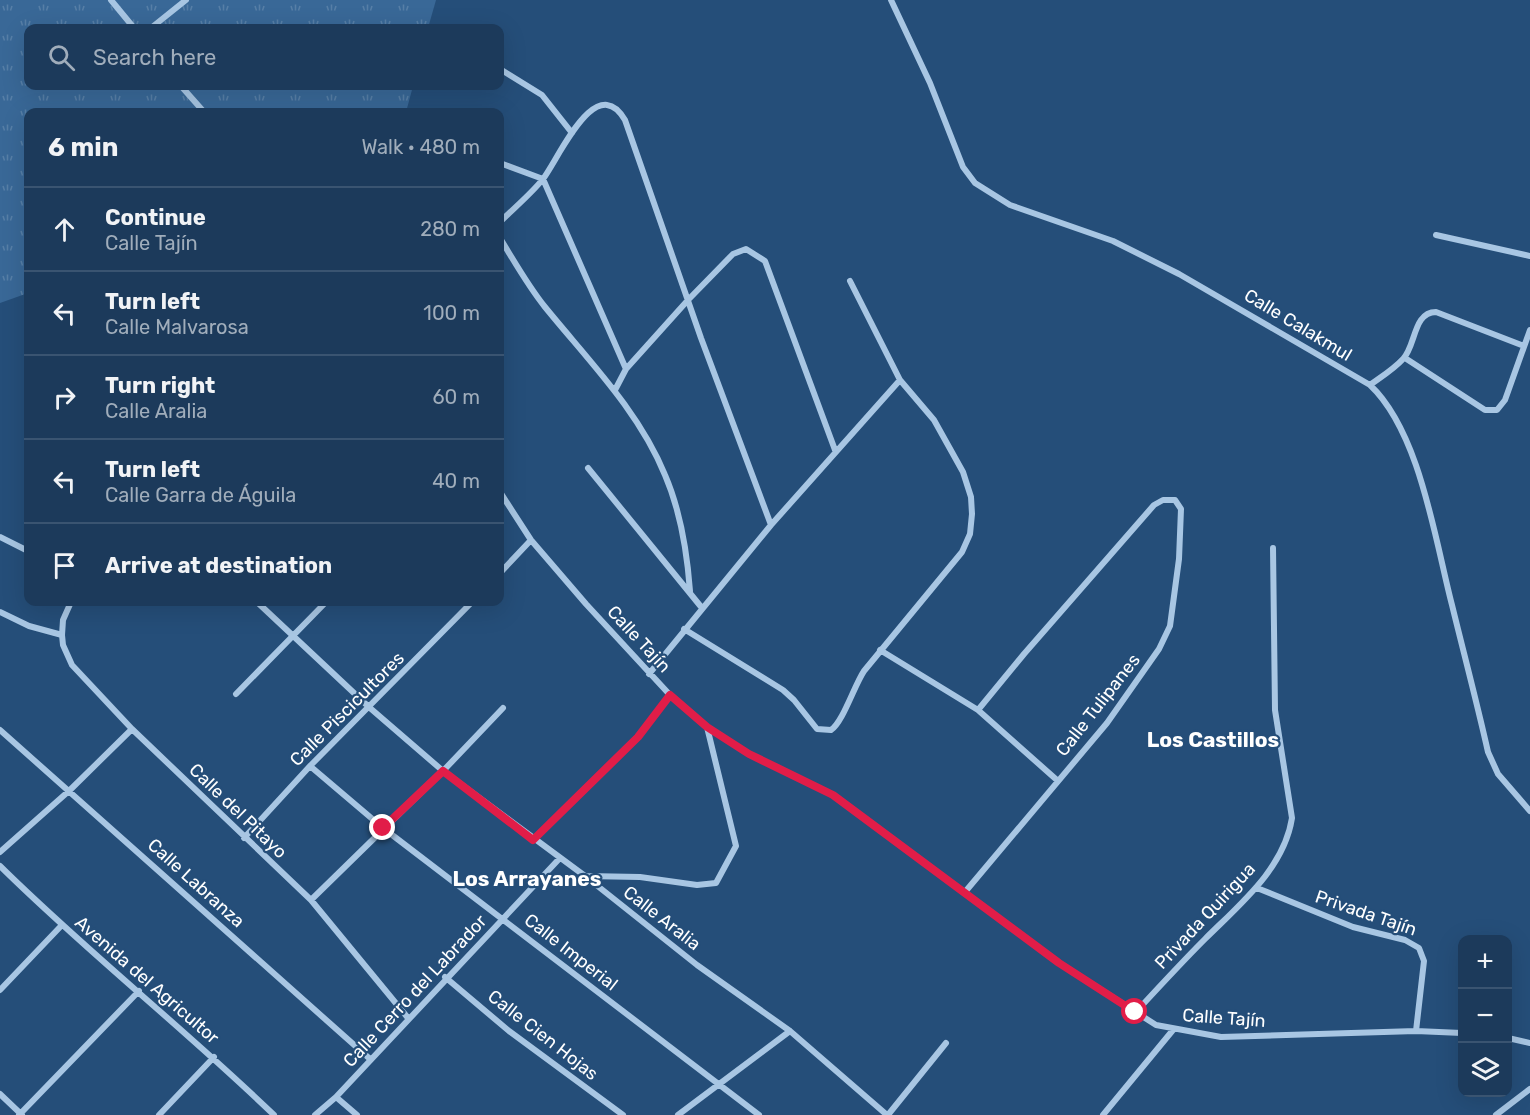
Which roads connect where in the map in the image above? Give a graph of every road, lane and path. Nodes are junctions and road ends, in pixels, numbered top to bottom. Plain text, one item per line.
1 (111, 0) edge
2 (186, 0) edge
3 (891, 0) edge
4 (131, 24) edge
5 (156, 24) edge
6 (504, 71) edge
7 (185, 90) edge
8 (200, 108) edge
9 (572, 133) junction
10 (504, 164) edge
11 (543, 179) junction
12 (504, 218) edge
13 (1436, 235) dead end
14 (504, 244) edge
15 (1530, 256) edge
16 (850, 281) dead end
17 (688, 300) junction
18 (1530, 330) edge
19 (1524, 346) junction
20 (1405, 358) junction
21 (626, 369) junction
22 (900, 380) junction
23 (1370, 385) junction
24 (615, 390) junction
25 (835, 450) junction
26 (588, 468) dead end
27 (504, 498) edge
28 (771, 525) junction
29 (0, 537) edge
30 (531, 540) junction
31 (1273, 548) dead end
32 (24, 549) edge
33 (504, 569) edge
34 (690, 591) junction
35 (69, 606) edge
36 (261, 606) edge
37 (322, 606) edge
38 (468, 606) edge
39 (702, 608) junction
40 (0, 612) edge
41 (684, 629) junction
42 (62, 635) junction
43 (293, 636) junction
44 (880, 650) junction
45 (649, 674) junction
46 (236, 694) dead end
47 (670, 695) junction
48 (370, 708) junction
49 (503, 708) dead end
50 (978, 710) junction
51 (707, 727) junction
52 (132, 729) junction
53 (0, 730) edge
54 (310, 766) junction
55 (443, 771) junction
56 (1058, 781) junction
57 (70, 790) junction
58 (1530, 811) edge
59 (383, 828) junction
60 (244, 838) junction
61 (533, 840) junction
62 (0, 852) edge
63 (559, 859) junction
64 (0, 866) edge
65 (585, 876) junction
66 (1257, 888) junction
67 (965, 892) junction
68 (311, 900) junction
69 (503, 919) junction
70 (61, 926) junction
71 (446, 977) junction
72 (0, 990) edge
73 (139, 991) junction
74 (1135, 1012) junction
75 (408, 1018) junction
76 (1173, 1030) junction
77 (790, 1031) junction
78 (1416, 1031) junction
79 (1458, 1033) edge
80 (1512, 1039) edge
81 (946, 1043) dead end
82 (1530, 1043) edge
83 (214, 1057) junction
84 (370, 1059) junction
85 (720, 1086) junction
86 (1530, 1089) edge
87 (0, 1094) edge
88 (336, 1097) junction
89 (21, 1114) edge
90 (159, 1115) edge
91 (274, 1115) edge
92 (315, 1115) edge
93 (357, 1115) edge
94 (623, 1115) edge
95 (678, 1115) edge
96 (759, 1115) edge
97 (888, 1115) edge
98 (1103, 1115) edge
99 (1496, 1115) edge

1 - 4 street
2 - 5 street
3 - 23 street, Calle Calakmul
6 - 9 street
7 - 8 street
9 - 11 street
9 - 17 street
10 - 11 street
11 - 12 street
11 - 21 street
13 - 15 street
14 - 24 street
16 - 22 street
17 - 21 street
17 - 25 street
17 - 28 street
18 - 19 street
19 - 20 street
19 - 20 street
20 - 23 street
21 - 24 street
22 - 25 street
22 - 44 street
23 - 58 street, Calle Calakmul
24 - 34 street
25 - 28 street
26 - 34 street
27 - 30 street, Calle Tajín
28 - 39 street
29 - 32 street
30 - 33 street
30 - 45 street, Calle Tajín
31 - 66 street, Privada Quirigua
34 - 39 street
35 - 42 street, Calle del Pitayo
36 - 43 street, Calle Aralia
37 - 43 street
38 - 48 street, Calle Piscicultores
39 - 41 street
40 - 42 street
41 - 44 street
41 - 45 street
42 - 52 street, Calle del Pitayo
43 - 46 street
43 - 48 street, Calle Aralia
44 - 50 street
45 - 47 street, Calle Tajín
47 - 51 street, Calle Tajín
47 - 61 street
48 - 54 street, Calle Piscicultores
48 - 55 street, Calle Aralia
49 - 55 street
50 - 56 street
50 - 56 street, Calle Tulipanes
51 - 65 street
51 - 67 street, Calle Tajín
52 - 57 street
52 - 60 street, Calle del Pitayo
53 - 57 street, Calle Labranza
54 - 59 street, Calle Imperial
54 - 60 street, Calle Piscicultores
55 - 59 street
55 - 61 street, Calle Aralia
56 - 67 street, Calle Tulipanes
57 - 62 street
57 - 84 street, Calle Labranza
59 - 68 street
59 - 69 street, Calle Imperial
60 - 68 street, Calle del Pitayo
61 - 63 street, Calle Aralia
63 - 65 street, Calle Aralia
63 - 69 street, Calle Cerro del Labrador
64 - 70 street, Avenida del Agricultor
65 - 77 street, Calle Aralia
66 - 74 street, Privada Quirigua
66 - 78 street, Privada Tajín
67 - 74 street, Calle Tajín
68 - 75 street, Calle del Pitayo
69 - 71 street, Calle Cerro del Labrador
69 - 85 street, Calle Imperial
70 - 72 street
70 - 73 street, Avenida del Agricultor
71 - 75 street, Calle Cerro del Labrador
71 - 94 street, Calle Cien Hojas
73 - 83 street, Avenida del Agricultor
73 - 89 street
74 - 76 street, Calle Tajín
75 - 84 street, Calle Cerro del Labrador
76 - 78 street, Calle Tajín
76 - 98 street
77 - 85 street
77 - 97 street, Calle Aralia
78 - 79 street, Calle Tajín
80 - 82 street
81 - 97 street
83 - 90 street
83 - 91 street, Avenida del Agricultor
84 - 88 street, Calle Cerro del Labrador
85 - 95 street
85 - 96 street, Calle Imperial
86 - 99 street
87 - 89 street
88 - 92 street, Calle Cerro del Labrador
88 - 93 street

